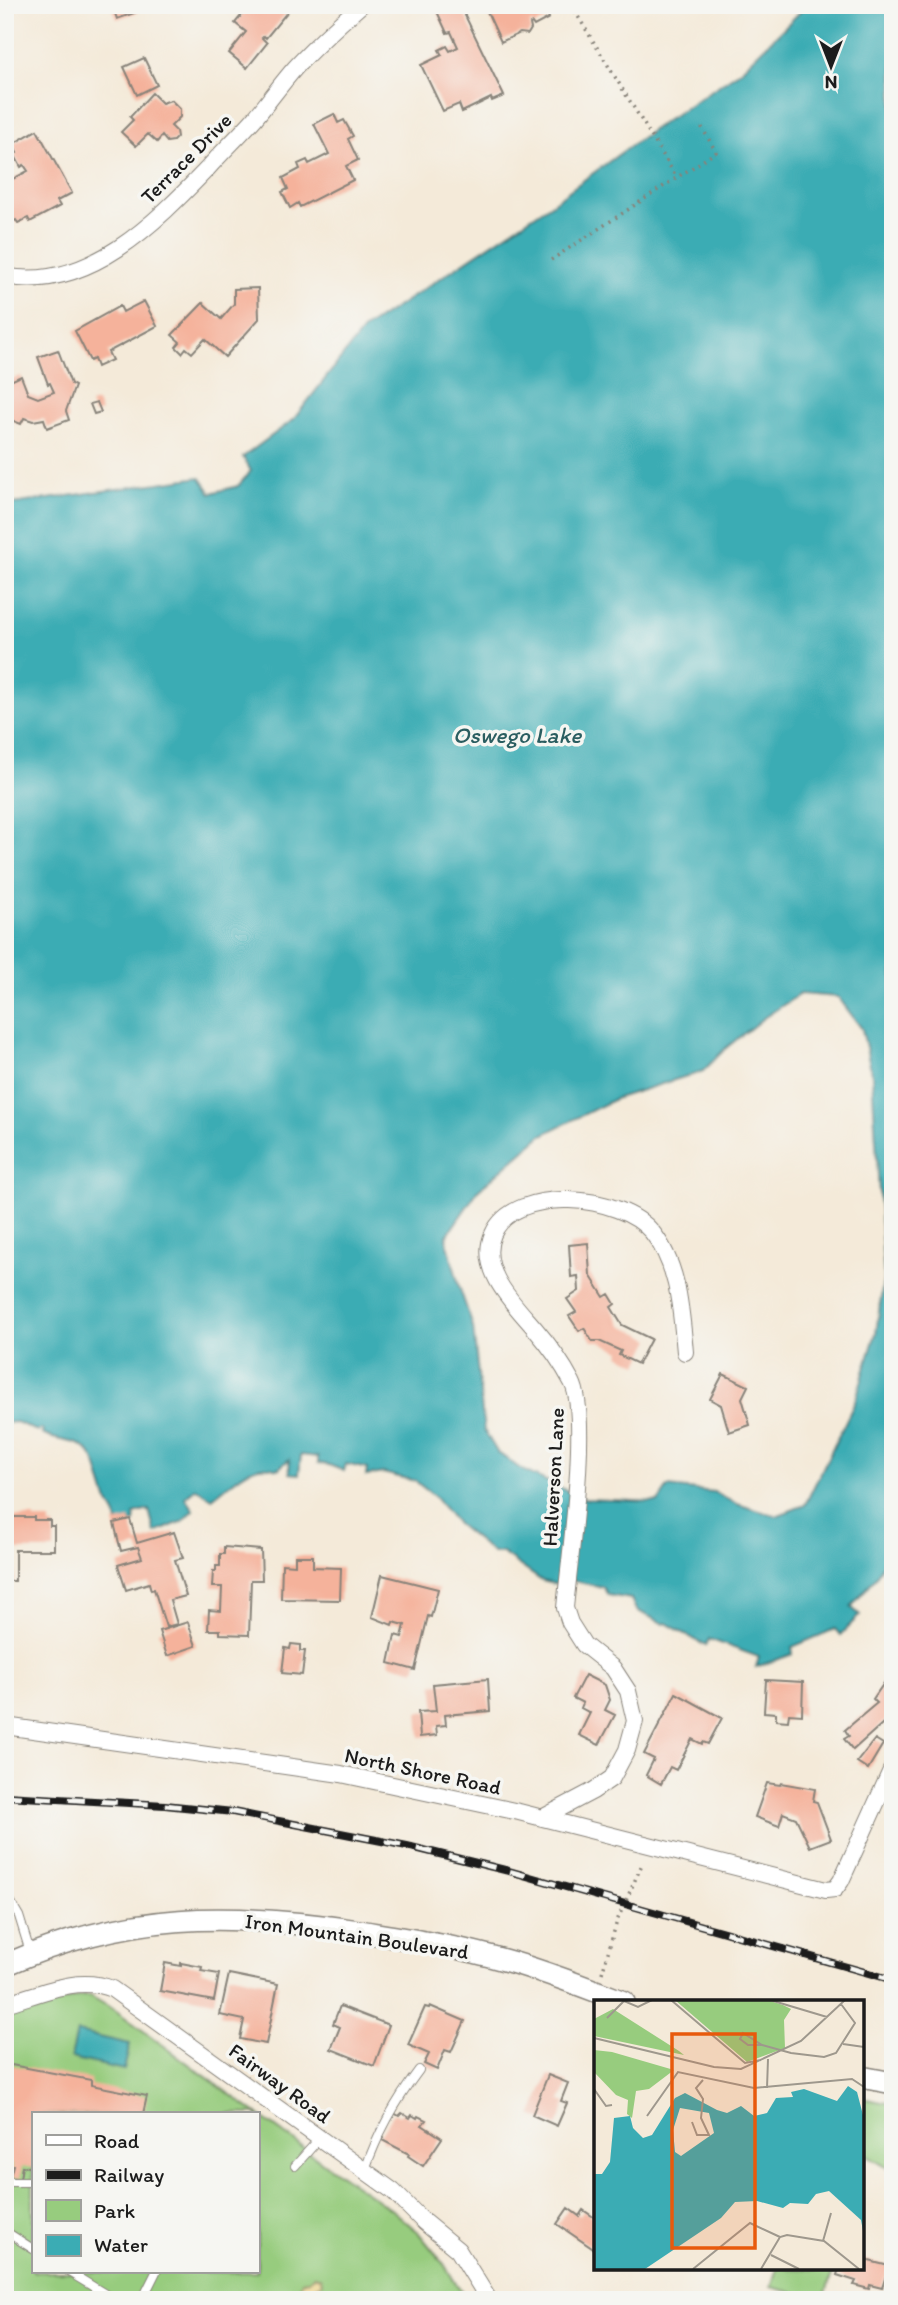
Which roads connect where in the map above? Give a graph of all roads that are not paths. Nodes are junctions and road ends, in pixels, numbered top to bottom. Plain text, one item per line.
1 (361, 5) edge
2 (5, 276) edge
3 (685, 1352) dead end
4 (5, 1726) edge
5 (893, 1766) edge
6 (542, 1818) junction
7 (5, 1892) edge
8 (30, 1955) junction
9 (5, 1965) edge
10 (619, 2000) edge
11 (5, 2004) edge
12 (419, 2070) dead end
13 (863, 2077) edge
14 (893, 2083) edge
15 (320, 2138) junction
16 (295, 2166) dead end
17 (365, 2170) junction
18 (5, 2182) edge
19 (32, 2182) edge
20 (5, 2231) edge
21 (32, 2248) edge
22 (72, 2274) edge
23 (155, 2274) edge
24 (116, 2300) edge
25 (142, 2300) edge
26 (489, 2300) edge

1 - 2 street, Terrace Drive
3 - 6 street, Halverson Lane
4 - 6 street, North Shore Road
5 - 6 street, North Shore Road
7 - 8 lane
8 - 9 street, Iron Mountain Boulevard
8 - 10 street, Iron Mountain Boulevard
11 - 15 street, Fairway Road
12 - 17 lane
13 - 14 street
15 - 16 lane
15 - 17 street, Fairway Road
17 - 26 street, Fairway Road
18 - 19 lane
20 - 21 lane
22 - 24 lane
23 - 25 lane

